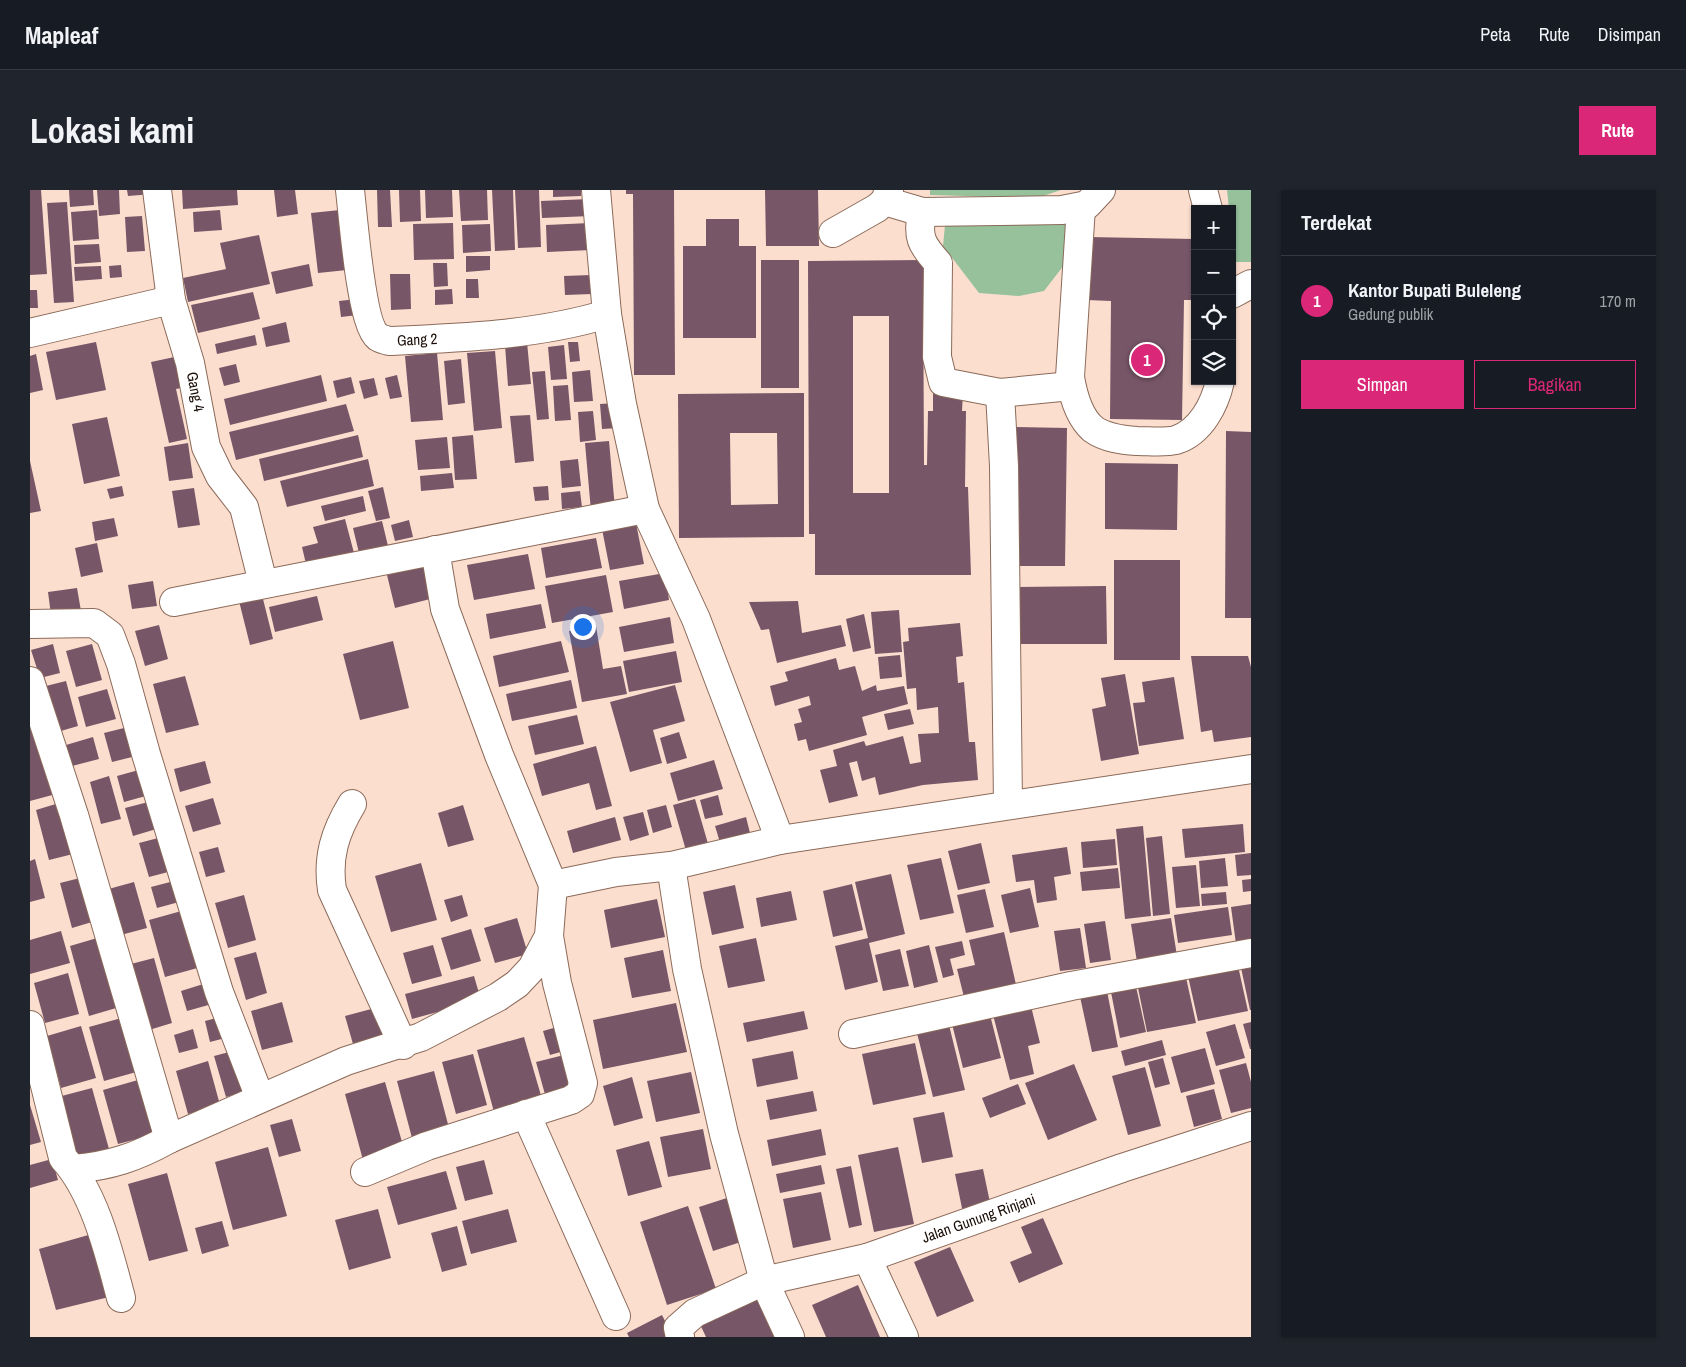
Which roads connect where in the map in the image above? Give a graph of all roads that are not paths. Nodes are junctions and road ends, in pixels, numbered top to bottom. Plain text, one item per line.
1 (157, 190) edge
2 (350, 190) edge
3 (596, 190) edge
4 (1203, 190) edge
5 (887, 196) edge
6 (1091, 199) edge
7 (1207, 205) edge
8 (922, 212) junction
9 (833, 232) dead end
10 (1251, 284) edge
11 (1236, 292) edge
12 (171, 300) junction
13 (607, 314) junction
14 (30, 333) edge
15 (1219, 385) edge
16 (1071, 386) junction
17 (1000, 393) junction
18 (645, 509) junction
19 (435, 550) junction
20 (263, 583) junction
21 (174, 602) dead end
22 (30, 624) edge
23 (30, 681) edge
24 (1251, 769) edge
25 (352, 804) dead end
26 (1008, 805) junction
27 (780, 840) junction
28 (671, 866) junction
29 (553, 885) junction
30 (548, 936) junction
31 (1251, 953) edge
32 (30, 1025) edge
33 (853, 1034) dead end
34 (403, 1045) junction
35 (260, 1098) junction
36 (526, 1114) junction
37 (1251, 1126) edge
38 (169, 1139) junction
39 (73, 1169) junction
40 (365, 1172) dead end
41 (867, 1258) junction
42 (764, 1280) junction
43 (121, 1298) dead end
44 (616, 1316) dead end
45 (680, 1337) edge
46 (790, 1337) edge
47 (904, 1337) edge

1 - 12 street, Gang 4
2 - 13 street, Gang 2
3 - 13 street
4 - 7 street
5 - 8 street
5 - 9 street
6 - 8 street
6 - 16 street
8 - 17 street
10 - 11 street
12 - 14 street
12 - 20 street, Gang 4
13 - 18 street
15 - 16 street
16 - 17 street
17 - 26 street
18 - 19 street
18 - 27 street
19 - 20 street
19 - 29 street
20 - 21 street
22 - 35 street
23 - 38 street
24 - 26 street
25 - 34 street
26 - 27 street
27 - 28 street
28 - 29 street
28 - 42 street
29 - 30 street
30 - 34 street
30 - 36 street
31 - 33 street
32 - 39 street
34 - 35 street
35 - 38 street
36 - 40 street
36 - 44 street
37 - 41 street, Jalan Gunung Rinjani
38 - 39 street
39 - 43 street
41 - 42 street, Jalan Gunung Rinjani
41 - 47 street
42 - 45 street, Jalan Gunung Rinjani
42 - 46 street

